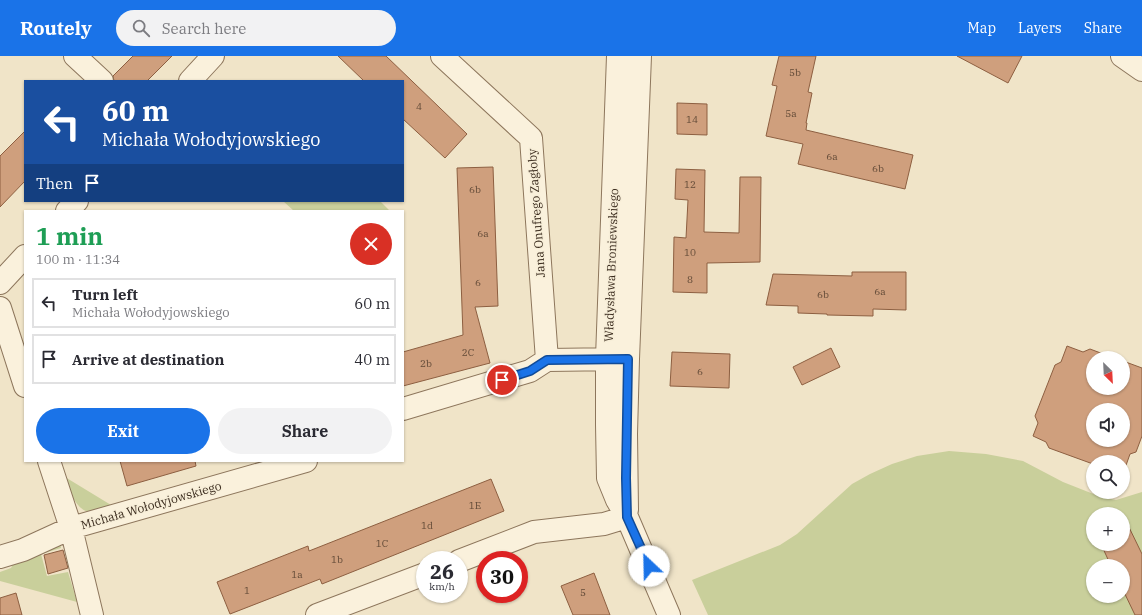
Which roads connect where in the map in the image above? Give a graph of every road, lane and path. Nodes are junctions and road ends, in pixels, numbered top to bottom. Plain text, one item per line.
1 (75, 56) edge
2 (213, 56) edge
3 (442, 56) edge
4 (618, 56) edge
5 (640, 56) edge
6 (1122, 56) edge
7 (1142, 70) edge
8 (101, 80) edge
9 (191, 80) edge
10 (76, 202) edge
11 (69, 210) edge
12 (24, 257) edge
13 (0, 283) edge
14 (0, 308) edge
15 (618, 359) junction
16 (547, 360) junction
17 (24, 383) edge
18 (404, 409) edge
19 (49, 462) edge
20 (302, 462) edge
21 (627, 517) junction
22 (71, 528) junction
23 (0, 557) edge
24 (468, 558) edge
25 (416, 577) edge
26 (92, 615) edge
27 (317, 615) edge
28 (668, 615) edge

1 - 8 street
2 - 9 street
3 - 16 street, Jana Onufrego Zagłoby
4 - 15 street, Władysława Broniewskiego
5 - 15 street, Władysława Broniewskiego
6 - 7 street
10 - 11 street
12 - 13 street
14 - 17 street
15 - 16 street
15 - 21 street, Władysława Broniewskiego
16 - 18 street
19 - 22 street
20 - 22 street, Michała Wołodyjowskiego
21 - 24 street
21 - 28 street, Władysława Broniewskiego
22 - 23 street, Michała Wołodyjowskiego
22 - 26 street
25 - 27 street

